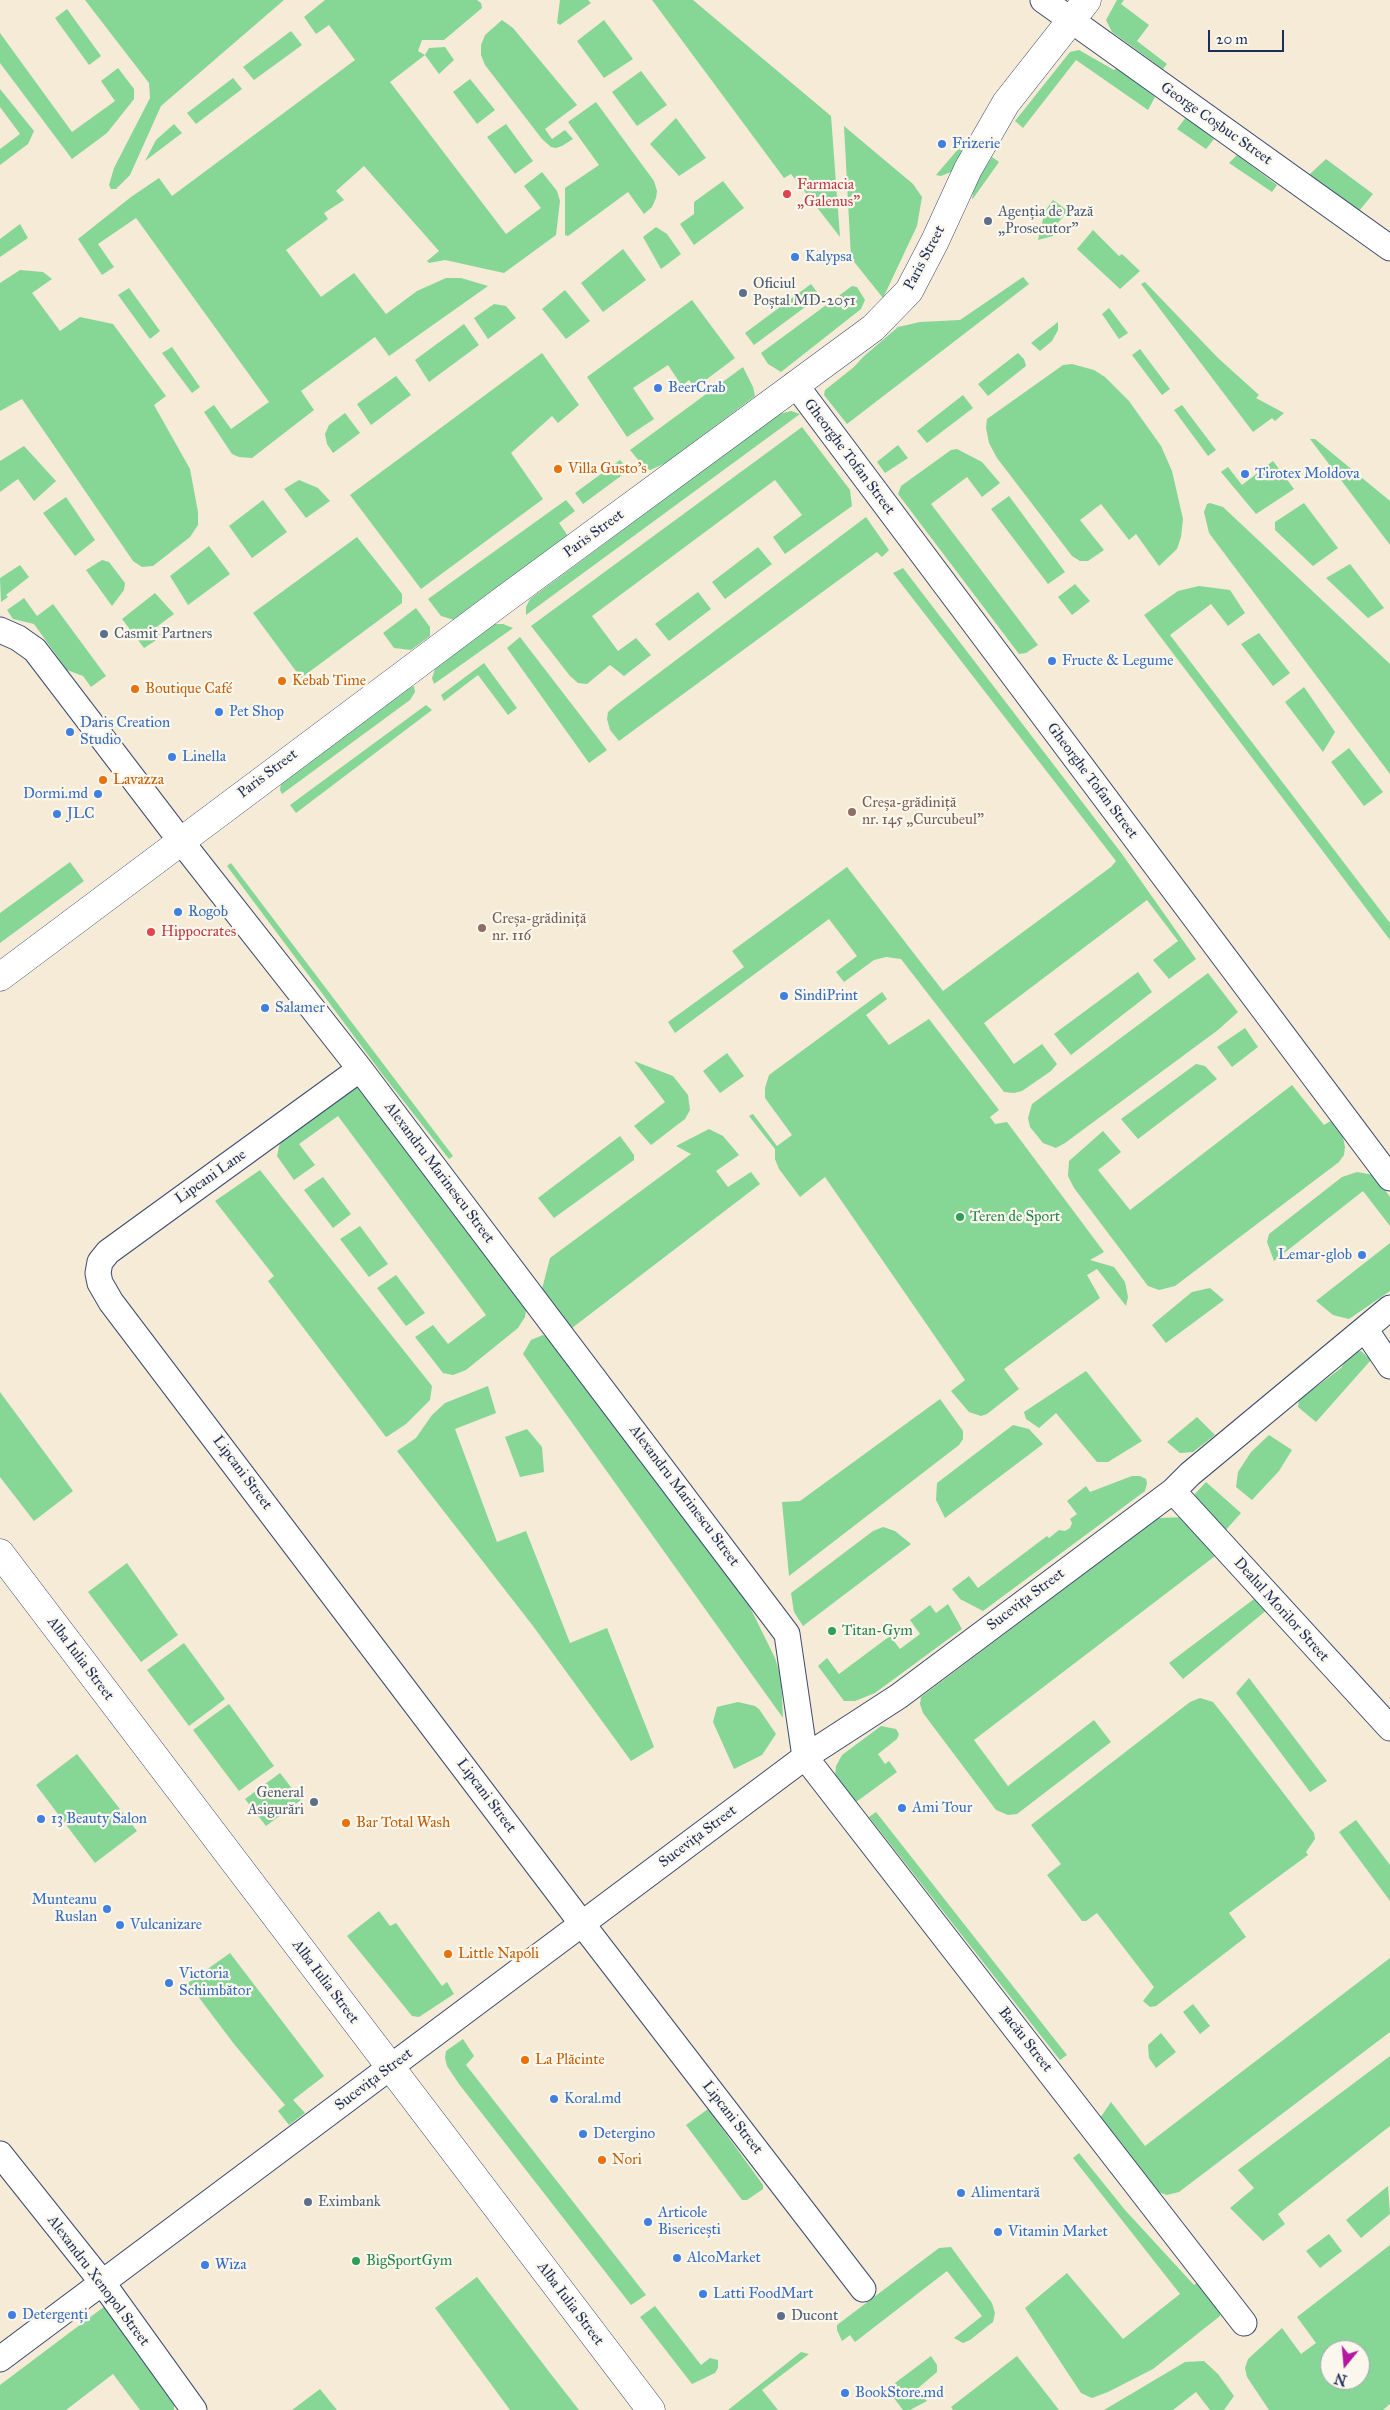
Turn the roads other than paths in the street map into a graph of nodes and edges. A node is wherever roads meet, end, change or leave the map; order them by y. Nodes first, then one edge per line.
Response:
1 (1043, 0) edge
2 (1079, 10) edge
3 (1390, 248) edge
4 (794, 384) junction
5 (0, 630) edge
6 (180, 840) junction
7 (0, 977) edge
8 (360, 1069) junction
9 (1390, 1178) edge
10 (111, 1302) joint
11 (1390, 1308) edge
12 (1365, 1328) junction
13 (1390, 1366) edge
14 (1172, 1491) junction
15 (0, 1553) edge
16 (1390, 1728) edge
17 (805, 1757) junction
18 (583, 1924) junction
19 (391, 2068) junction
20 (0, 2154) edge
21 (102, 2282) junction
22 (863, 2289) dead end
23 (1244, 2323) dead end
24 (0, 2359) edge
25 (194, 2410) edge
26 (651, 2410) edge

1 - 2 street, George Coșbuc Street
2 - 3 street, George Coșbuc Street
2 - 4 street, Paris Street
4 - 6 street, Paris Street
4 - 9 street, Gheorghe Tofan Street
5 - 6 street, Alexandru Marinescu Street
6 - 7 street, Paris Street
6 - 8 street, Alexandru Marinescu Street
8 - 10 street, Lipcani Lane
8 - 17 street, Alexandru Marinescu Street
10 - 18 street, Lipcani Street
11 - 12 street, Sucevița Street
12 - 13 street
12 - 14 street, Sucevița Street
14 - 16 street, Dealul Morilor Street
14 - 17 street, Sucevița Street
15 - 19 street, Alba Iulia Street
17 - 18 street, Sucevița Street
17 - 23 street, Bacău Street
18 - 19 street, Sucevița Street
18 - 22 street, Lipcani Street
19 - 21 street, Sucevița Street
19 - 26 street, Alba Iulia Street
20 - 21 street, Alexandru Xenopol Street
21 - 24 street, Sucevița Street
21 - 25 street, Alexandru Xenopol Street

